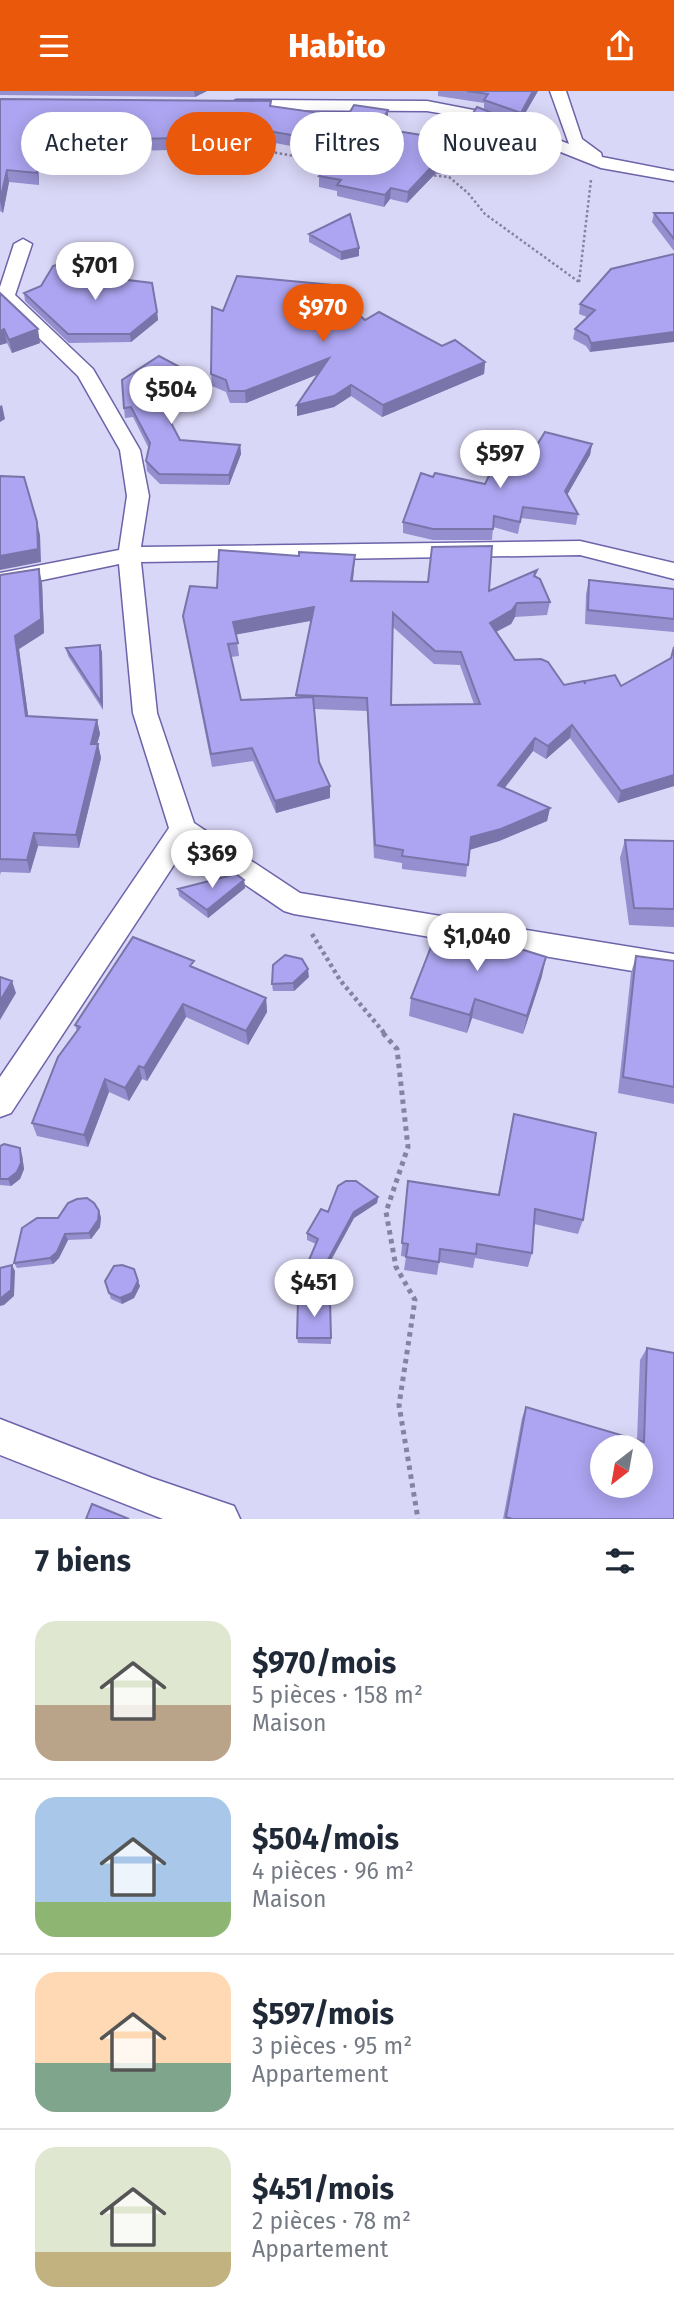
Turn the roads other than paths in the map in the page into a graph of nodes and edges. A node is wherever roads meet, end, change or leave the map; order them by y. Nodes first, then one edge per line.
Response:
1 (367, 91) edge
2 (558, 91) edge
3 (408, 105) junction
4 (214, 106) edge
5 (607, 165) junction
6 (674, 176) edge
7 (23, 244) dead end
8 (129, 555) junction
9 (674, 571) edge
10 (0, 581) edge
11 (183, 829) junction
12 (674, 966) edge
13 (0, 1103) edge
14 (0, 1437) edge
15 (221, 1519) edge

1 - 3 street
2 - 5 street
3 - 4 street
3 - 5 street
5 - 6 street
7 - 8 street
8 - 9 street
8 - 10 street
8 - 11 street
11 - 12 street
11 - 13 street
14 - 15 street

